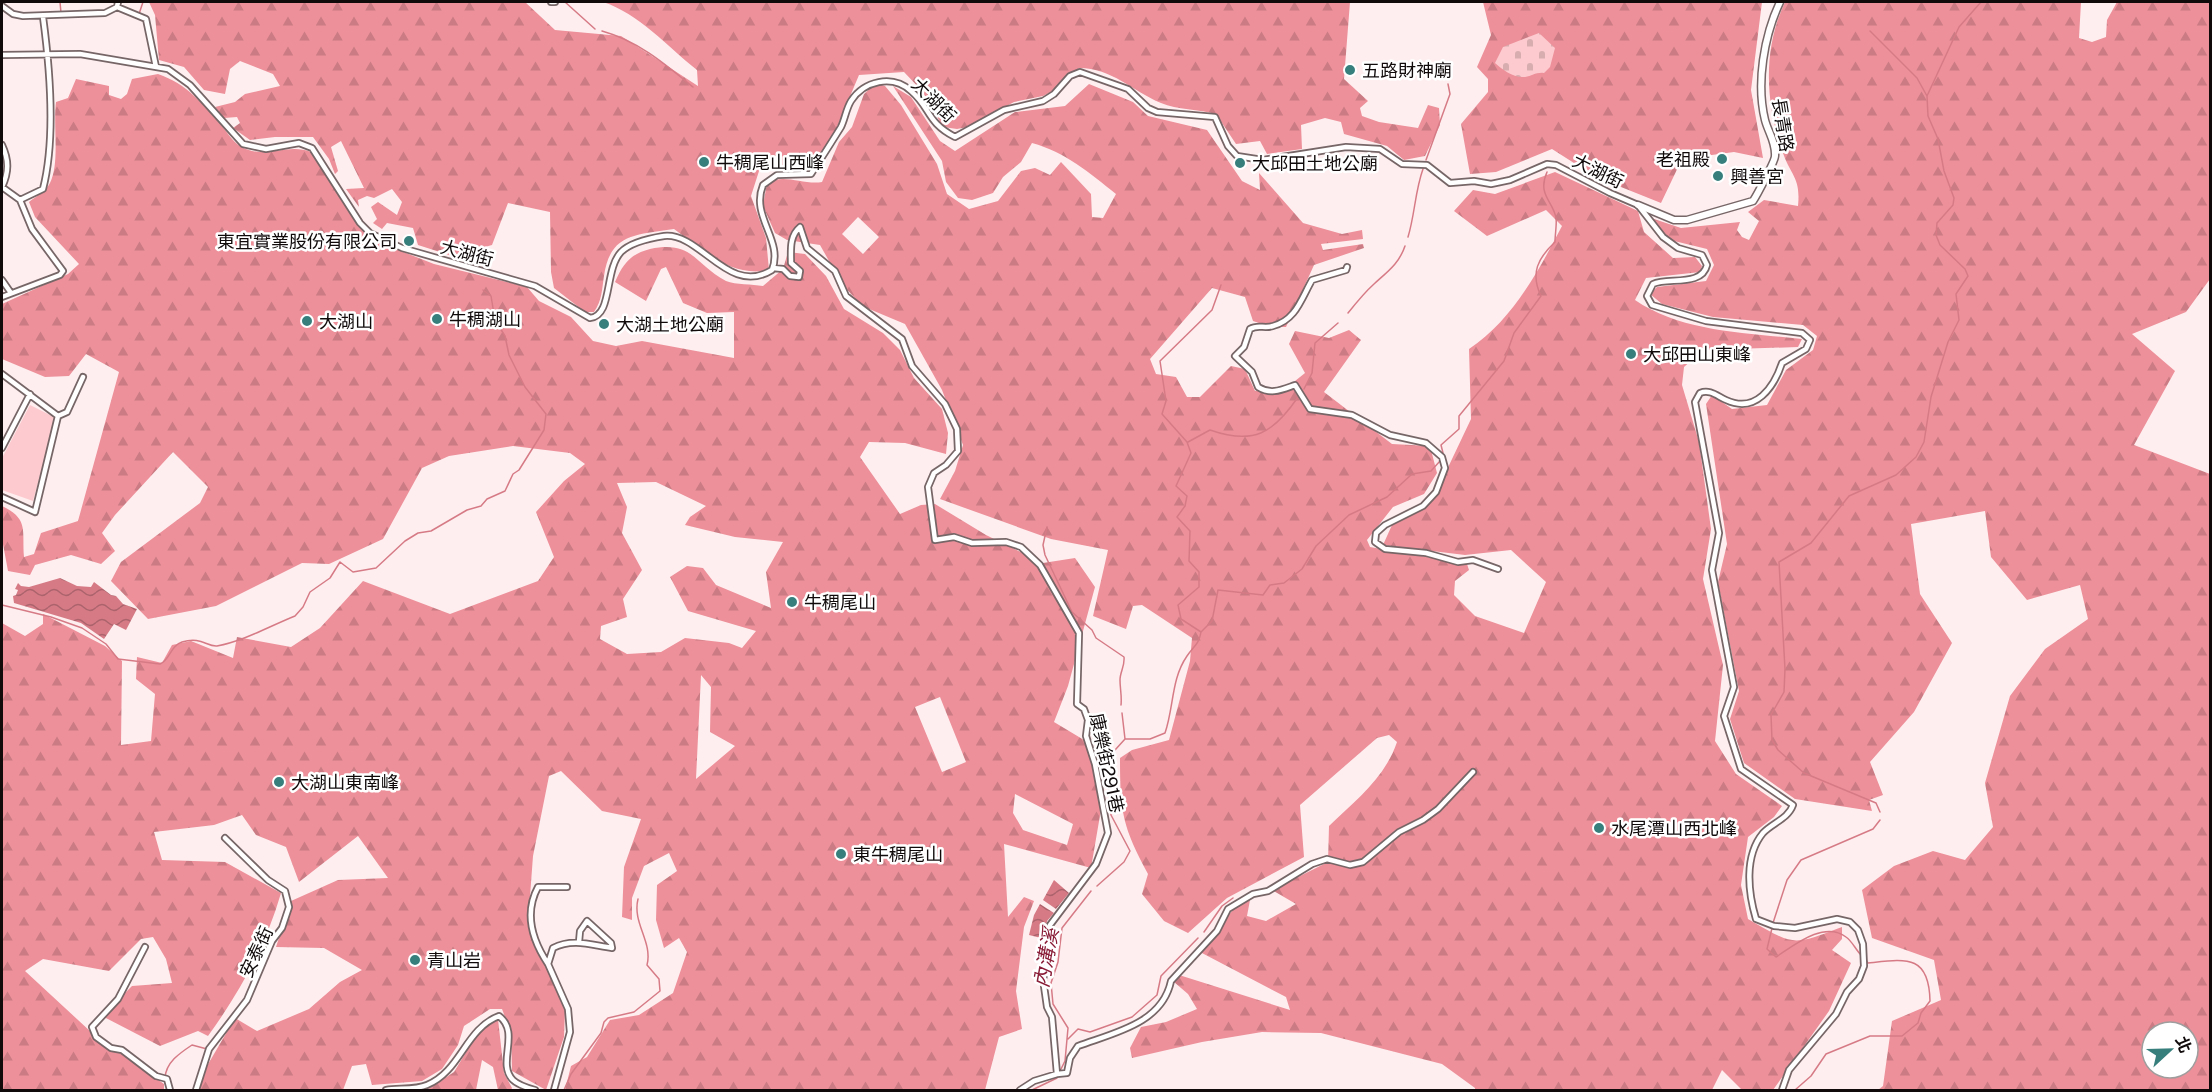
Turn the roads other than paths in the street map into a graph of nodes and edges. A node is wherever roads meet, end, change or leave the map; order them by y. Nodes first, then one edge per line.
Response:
1 (1780, 2) edge
2 (118, 4) edge
3 (2, 6) edge
4 (43, 17) junction
5 (48, 53) junction
6 (2, 55) edge
7 (156, 67) junction
8 (2, 145) edge
9 (2, 187) edge
10 (20, 200) junction
11 (1638, 205) junction
12 (1347, 267) dead end
13 (773, 268) junction
14 (2, 280) edge
15 (11, 293) junction
16 (2, 297) edge
17 (2, 374) edge
18 (83, 377) dead end
19 (30, 394) junction
20 (58, 416) junction
21 (2, 448) edge
22 (2, 497) edge
23 (1498, 569) dead end
24 (1473, 772) dead end
25 (225, 838) dead end
26 (567, 887) dead end
27 (579, 942) junction
28 (145, 947) dead end
29 (548, 964) junction
30 (1057, 1074) junction
31 (171, 1090) edge
32 (196, 1090) edge
33 (386, 1090) edge
34 (535, 1090) edge
35 (554, 1090) edge
36 (1020, 1090) edge
37 (1782, 1090) edge

1 - 11 street, 長青路
2 - 4 street
2 - 7 street
3 - 4 street
4 - 5 street
5 - 6 street
5 - 7 street
5 - 10 street
7 - 13 street, 大湖街
8 - 9 street
9 - 10 street
10 - 15 street
11 - 13 street, 大湖街
11 - 37 street
12 - 23 street
13 - 30 street, 康樂街291巷
14 - 15 street
15 - 16 street
17 - 19 street
18 - 20 street
19 - 20 street
19 - 21 street
20 - 22 street
24 - 30 street
25 - 32 street, 安泰街
26 - 29 street
27 - 27 street
27 - 29 street
28 - 31 street
29 - 35 street
30 - 36 street
33 - 34 street

